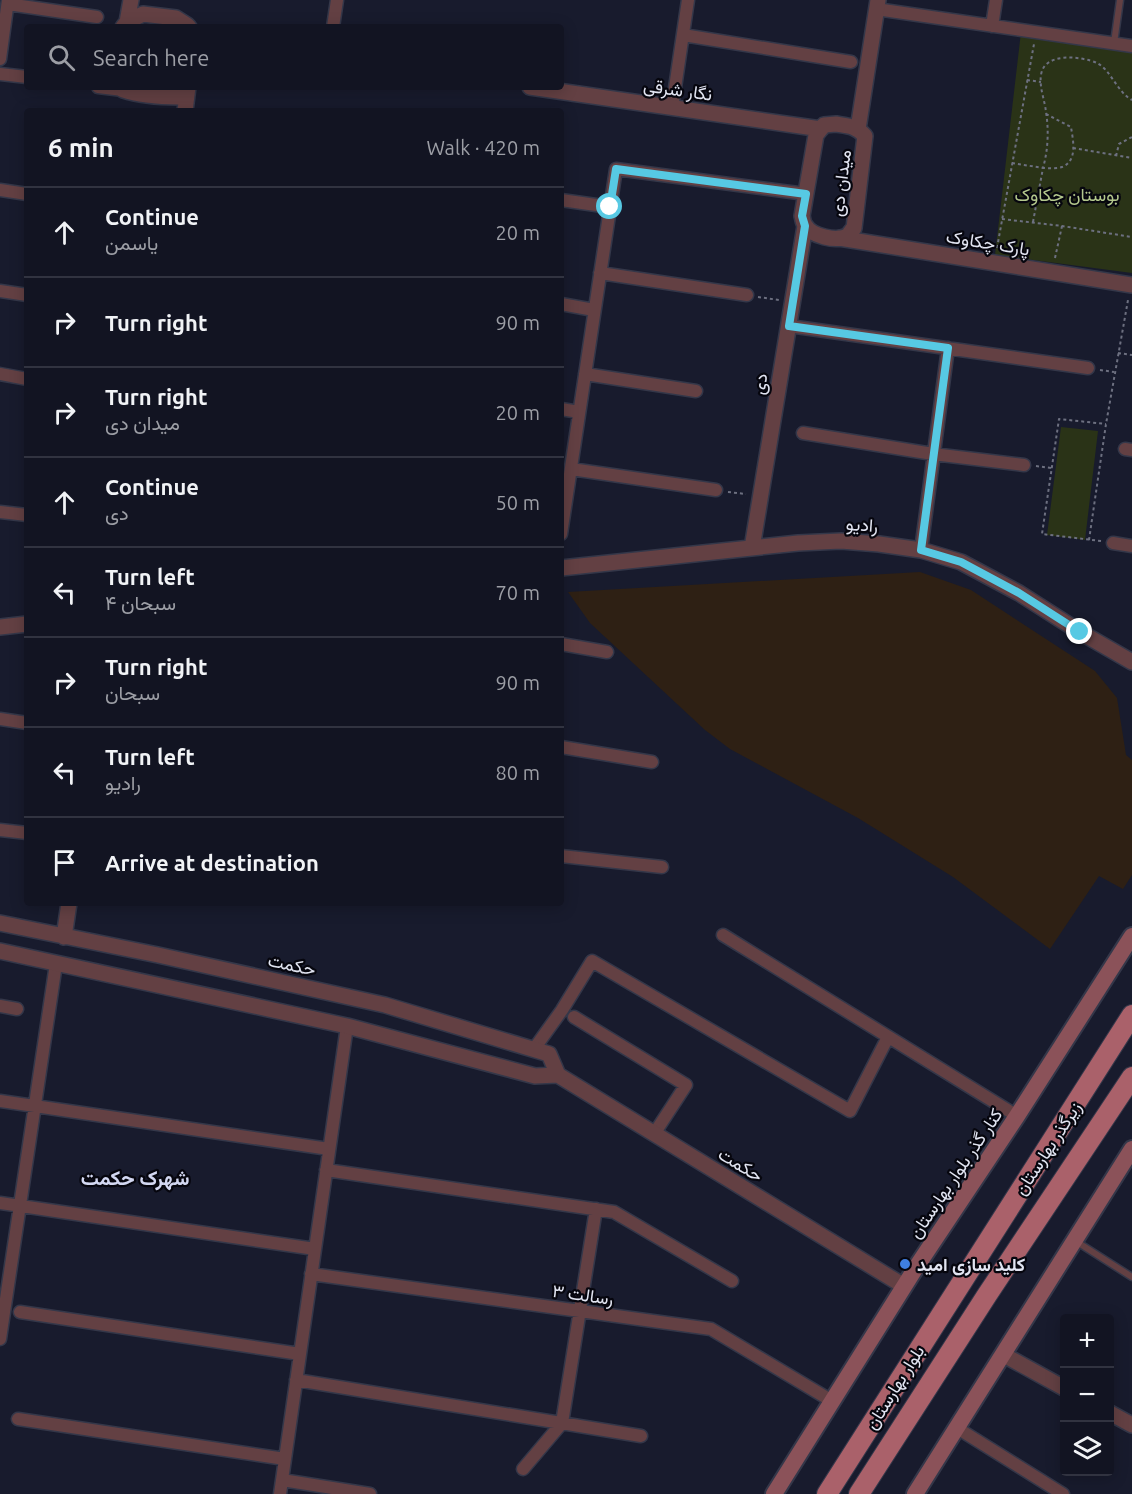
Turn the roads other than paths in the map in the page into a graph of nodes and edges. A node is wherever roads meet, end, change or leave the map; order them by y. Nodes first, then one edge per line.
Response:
1 (131, 0) edge
2 (337, 0) edge
3 (688, 0) edge
4 (996, 0) edge
5 (1120, 0) edge
6 (8, 2) edge
7 (877, 5) edge
8 (96, 17) dead end
9 (125, 24) edge
10 (127, 24) edge
11 (185, 24) edge
12 (333, 24) edge
13 (992, 26) junction
14 (683, 35) junction
15 (1114, 43) junction
16 (1132, 46) edge
17 (0, 59) edge
18 (851, 62) dead end
19 (0, 74) edge
20 (24, 77) edge
21 (124, 90) edge
22 (185, 90) edge
23 (188, 90) edge
24 (550, 90) edge
25 (185, 108) edge
26 (672, 108) junction
27 (821, 129) junction
28 (858, 129) junction
29 (0, 190) edge
30 (24, 194) edge
31 (806, 194) junction
32 (564, 200) edge
33 (610, 207) junction
34 (805, 226) junction
35 (839, 238) junction
36 (600, 273) junction
37 (1131, 285) edge
38 (0, 291) edge
39 (24, 295) edge
40 (747, 295) road end
41 (564, 305) edge
42 (594, 310) junction
43 (789, 326) junction
44 (948, 348) junction
45 (1088, 368) dead end
46 (0, 374) edge
47 (585, 374) junction
48 (24, 378) edge
49 (696, 391) dead end
50 (564, 410) edge
51 (579, 412) junction
52 (803, 433) dead end
53 (933, 454) junction
54 (1024, 465) dead end
55 (571, 469) junction
56 (716, 490) road end
57 (564, 497) edge
58 (0, 512) edge
59 (24, 515) edge
60 (1113, 543) dead end
61 (1132, 546) edge
62 (752, 548) junction
63 (921, 550) junction
64 (564, 568) edge
65 (24, 624) edge
66 (0, 627) edge
67 (564, 645) edge
68 (607, 652) dead end
69 (1132, 662) edge
70 (0, 719) edge
71 (24, 723) edge
72 (564, 747) edge
73 (652, 762) dead end
74 (0, 830) edge
75 (24, 833) edge
76 (564, 856) edge
77 (662, 867) dead end
78 (69, 906) edge
79 (0, 923) edge
80 (723, 935) dead end
81 (1132, 936) edge
82 (64, 937) junction
83 (0, 951) edge
84 (56, 963) junction
85 (0, 1006) edge
86 (17, 1009) dead end
87 (1132, 1015) edge
88 (574, 1017) dead end
89 (347, 1026) junction
90 (888, 1036) junction
91 (534, 1049) junction
92 (558, 1075) junction
93 (1132, 1077) edge
94 (0, 1101) edge
95 (35, 1106) junction
96 (1017, 1116) junction
97 (654, 1134) junction
98 (329, 1149) junction
99 (1132, 1149) edge
100 (326, 1170) junction
101 (0, 1203) edge
102 (20, 1206) junction
103 (596, 1209) junction
104 (1075, 1241) junction
105 (315, 1249) junction
106 (311, 1275) junction
107 (1132, 1277) edge
108 (962, 1280) joint
109 (732, 1281) dead end
110 (904, 1286) junction
111 (987, 1295) joint
112 (2, 1309) edge
113 (580, 1311) junction
114 (20, 1312) dead end
115 (0, 1339) edge
116 (300, 1354) junction
117 (1004, 1355) junction
118 (296, 1380) junction
119 (1060, 1385) edge
120 (832, 1401) junction
121 (1114, 1415) edge
122 (18, 1419) dead end
123 (562, 1423) junction
124 (1132, 1425) edge
125 (957, 1428) junction
126 (641, 1436) dead end
127 (285, 1459) junction
128 (523, 1469) dead end
129 (282, 1480) junction
130 (280, 1494) edge
131 (370, 1494) edge
132 (774, 1494) edge
133 (826, 1494) edge
134 (859, 1494) edge
135 (915, 1494) edge
136 (1063, 1494) edge

1 - 9 street
2 - 12 street
3 - 14 street
4 - 13 street
5 - 15 lane
6 - 8 street
6 - 17 street
7 - 13 street
7 - 28 street
10 - 11 street
13 - 15 street
14 - 18 street
14 - 26 street
15 - 16 street
19 - 20 street
21 - 22 street
23 - 25 street
24 - 26 street, نگار شرقی
26 - 27 street, نگار شرقی
27 - 28 street, میدان دی
27 - 31 street, میدان دی
28 - 35 street, میدان دی
29 - 30 street
31 - 33 street
31 - 34 street, میدان دی
32 - 33 street
33 - 36 street
34 - 35 street, میدان دی
34 - 43 street, دی
35 - 37 street, پارک چکاوک
36 - 40 street
36 - 42 street
38 - 39 street
41 - 42 street
42 - 47 street
43 - 44 street
43 - 62 street, دی
44 - 45 street
44 - 53 street
46 - 48 street
47 - 49 street
47 - 51 street
50 - 51 street
51 - 55 street
52 - 53 street
53 - 54 street
53 - 63 street
55 - 56 street
55 - 57 street
58 - 59 street
60 - 61 street
62 - 63 street, رادیو
62 - 64 street, رادیو
63 - 69 street, رادیو
65 - 66 street
67 - 68 street
70 - 71 street
72 - 73 street
74 - 75 street
76 - 77 street
78 - 82 street
79 - 82 street, حکمت
80 - 90 street
81 - 96 main road, کنار گذر بلوار بهارستان
82 - 91 street, حکمت
83 - 84 street
84 - 89 street
84 - 95 street
85 - 86 street
87 - 108 main road, زیرگذر بهارستان
88 - 97 street
89 - 92 street
89 - 98 street
90 - 91 street
90 - 96 street
91 - 92 street, حکمت
92 - 97 street, حکمت
93 - 111 main road, زیرگذر بهارستان
94 - 95 street
95 - 98 street
95 - 102 street
96 - 110 main road, کنار گذر بلوار بهارستان
97 - 110 street, حکمت
98 - 100 street
99 - 104 main road
100 - 103 street
100 - 105 street
101 - 102 street
102 - 105 street
102 - 112 street
103 - 109 street
103 - 113 street
104 - 107 lane
104 - 117 main road
105 - 106 street
106 - 113 street, رسالت ۳
106 - 116 street
108 - 133 main road, بلوار بهارستان
110 - 120 main road, کنار گذر بلوار بهارستان
111 - 134 main road, بلوار بهارستان
112 - 115 street
113 - 120 street, رسالت ۳
113 - 123 street
114 - 116 street
116 - 118 street
117 - 119 street
117 - 125 main road
118 - 123 street
118 - 127 street
120 - 132 main road, کنار گذر بلوار بهارستان
121 - 124 street
122 - 127 street
123 - 126 street
123 - 128 street
125 - 135 main road
125 - 136 street
127 - 129 street
129 - 130 street
129 - 131 street

